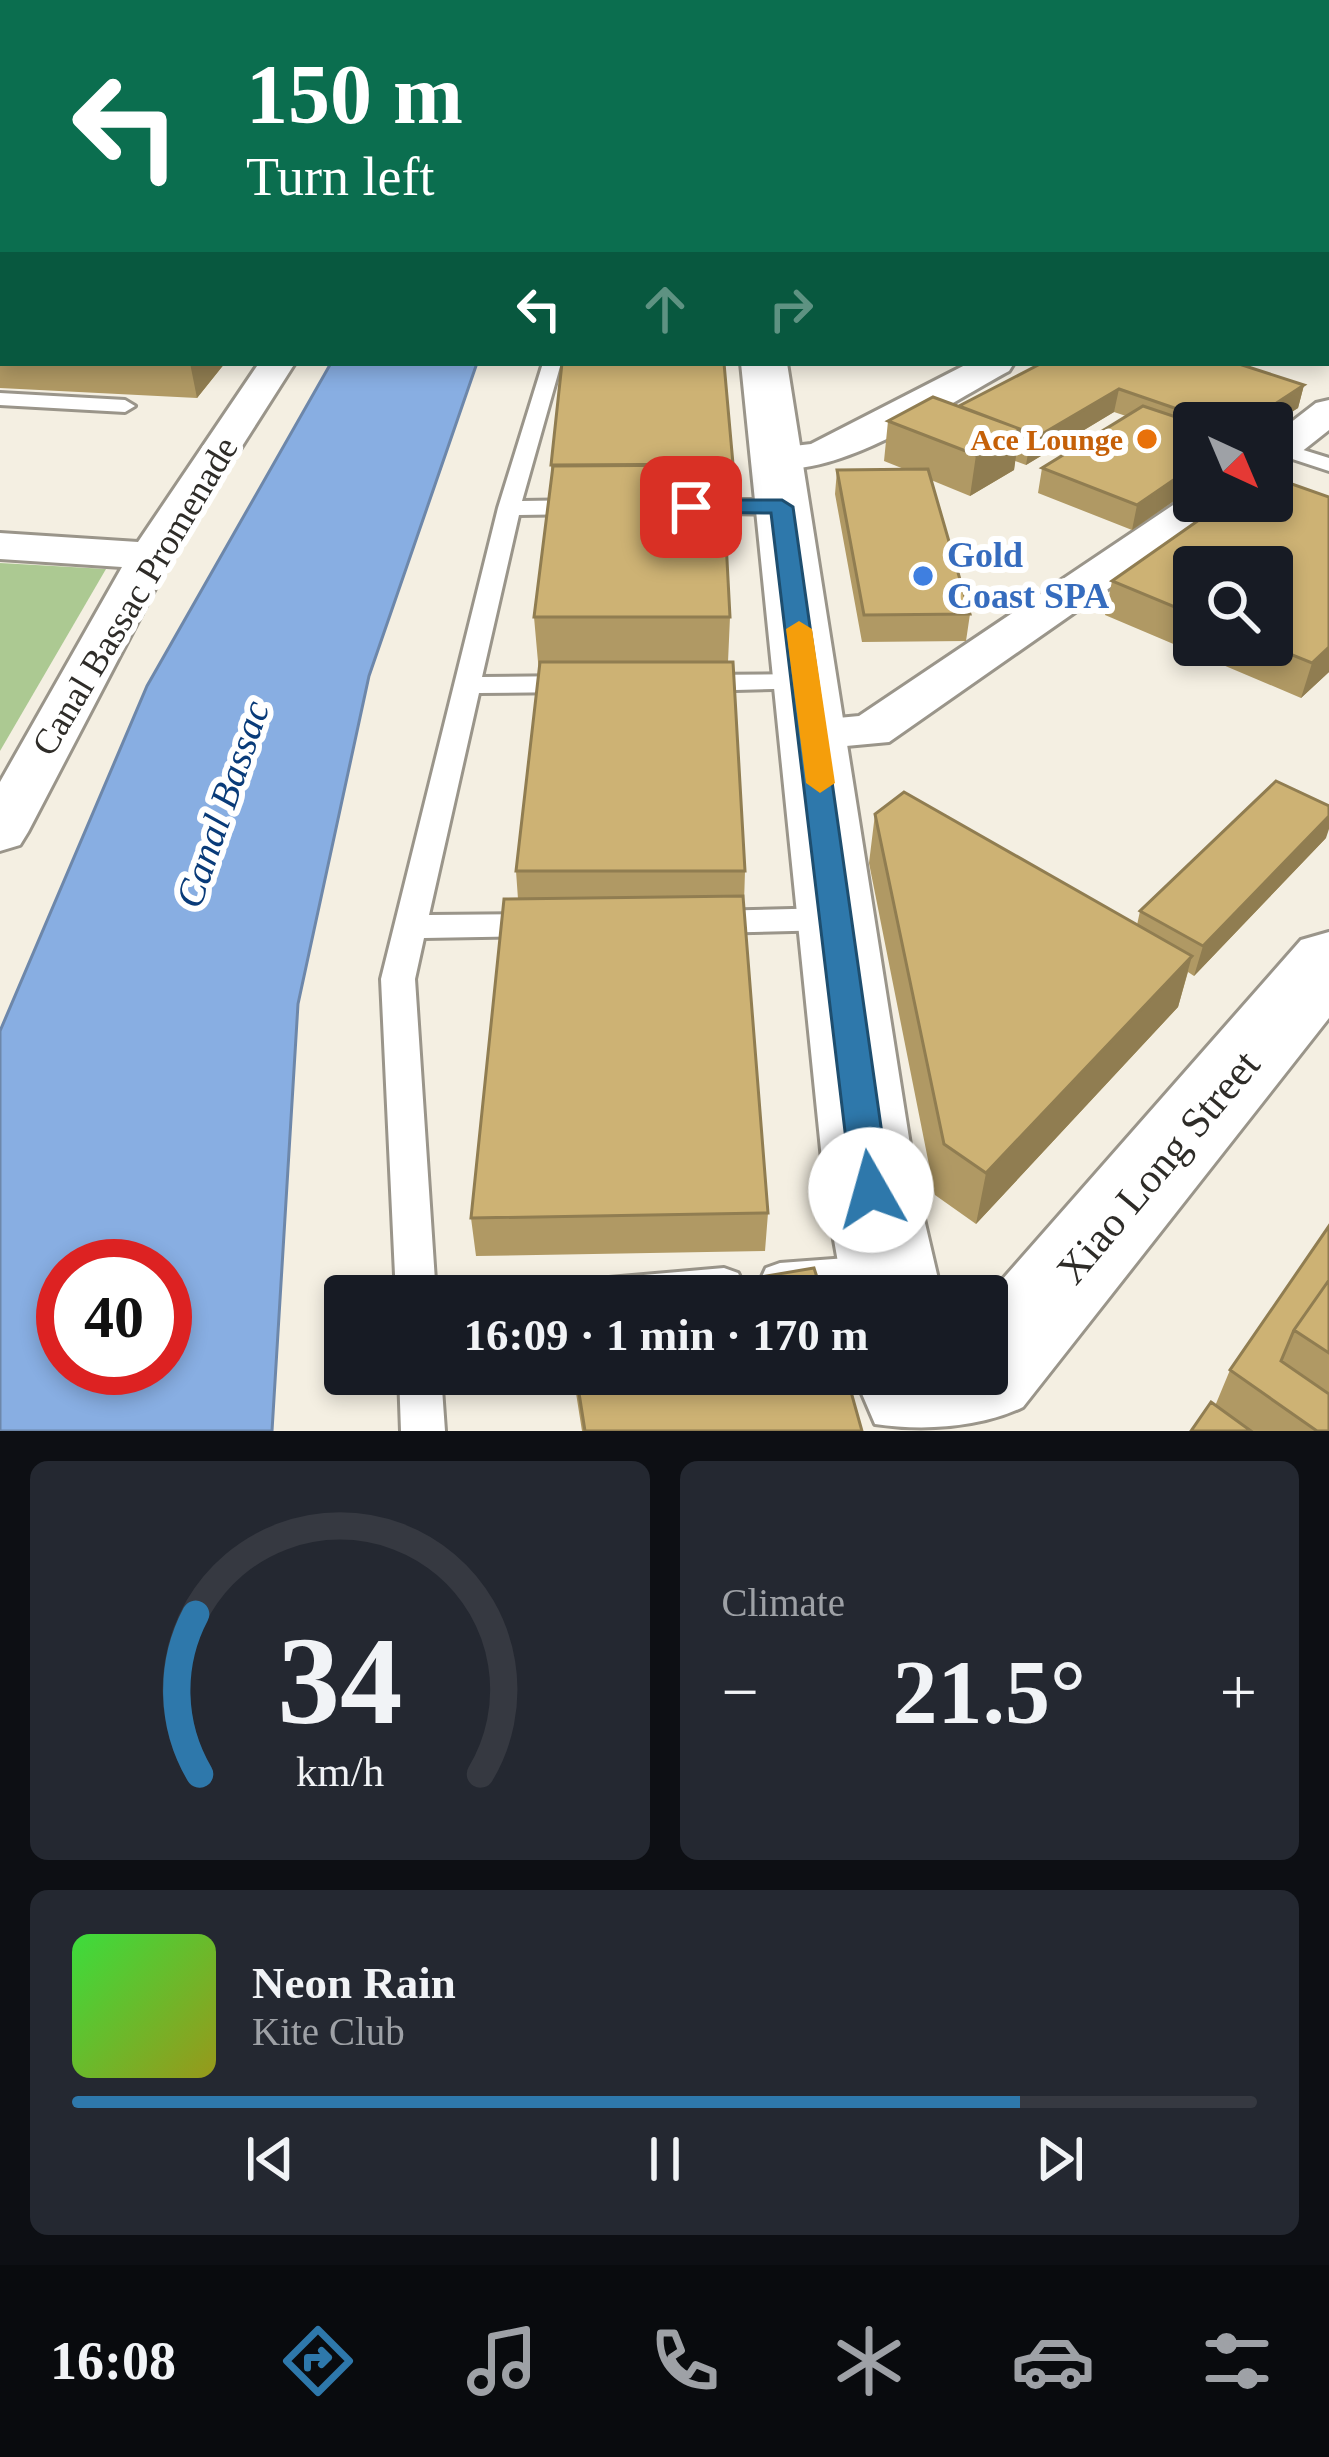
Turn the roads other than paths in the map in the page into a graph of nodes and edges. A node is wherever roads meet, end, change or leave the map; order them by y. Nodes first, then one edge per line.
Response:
1 (275, 366) edge
2 (551, 366) edge
3 (764, 366) edge
4 (990, 366) edge
5 (0, 399) edge
6 (125, 406) dead end
7 (1329, 412) edge
8 (1293, 440) edge
9 (1293, 456) edge
10 (1329, 465) edge
11 (778, 482) junction
12 (600, 507) edge
13 (668, 507) edge
14 (509, 508) junction
15 (1175, 522) edge
16 (0, 546) edge
17 (150, 556) junction
18 (670, 683) edge
19 (602, 684) edge
20 (465, 685) junction
21 (810, 707) junction
22 (3, 818) edge
23 (838, 920) junction
24 (671, 922) edge
25 (576, 924) edge
26 (410, 927) junction
27 (1329, 961) edge
28 (415, 1275) edge
29 (900, 1275) edge
30 (1008, 1279) edge
31 (421, 1395) edge
32 (423, 1431) edge

1 - 17 street, Canal Bassac Promenade
2 - 14 lane
3 - 11 street
4 - 11 street
5 - 6 lane
7 - 8 street
9 - 10 lane
11 - 13 lane
11 - 21 street
12 - 14 lane
14 - 20 lane
15 - 21 street
16 - 17 street
17 - 22 street, Canal Bassac Promenade
18 - 21 lane
19 - 20 lane
20 - 26 lane
21 - 23 street
23 - 24 lane
23 - 29 street
25 - 26 lane
26 - 28 lane
27 - 30 street, Xiao Long Street
31 - 32 lane

